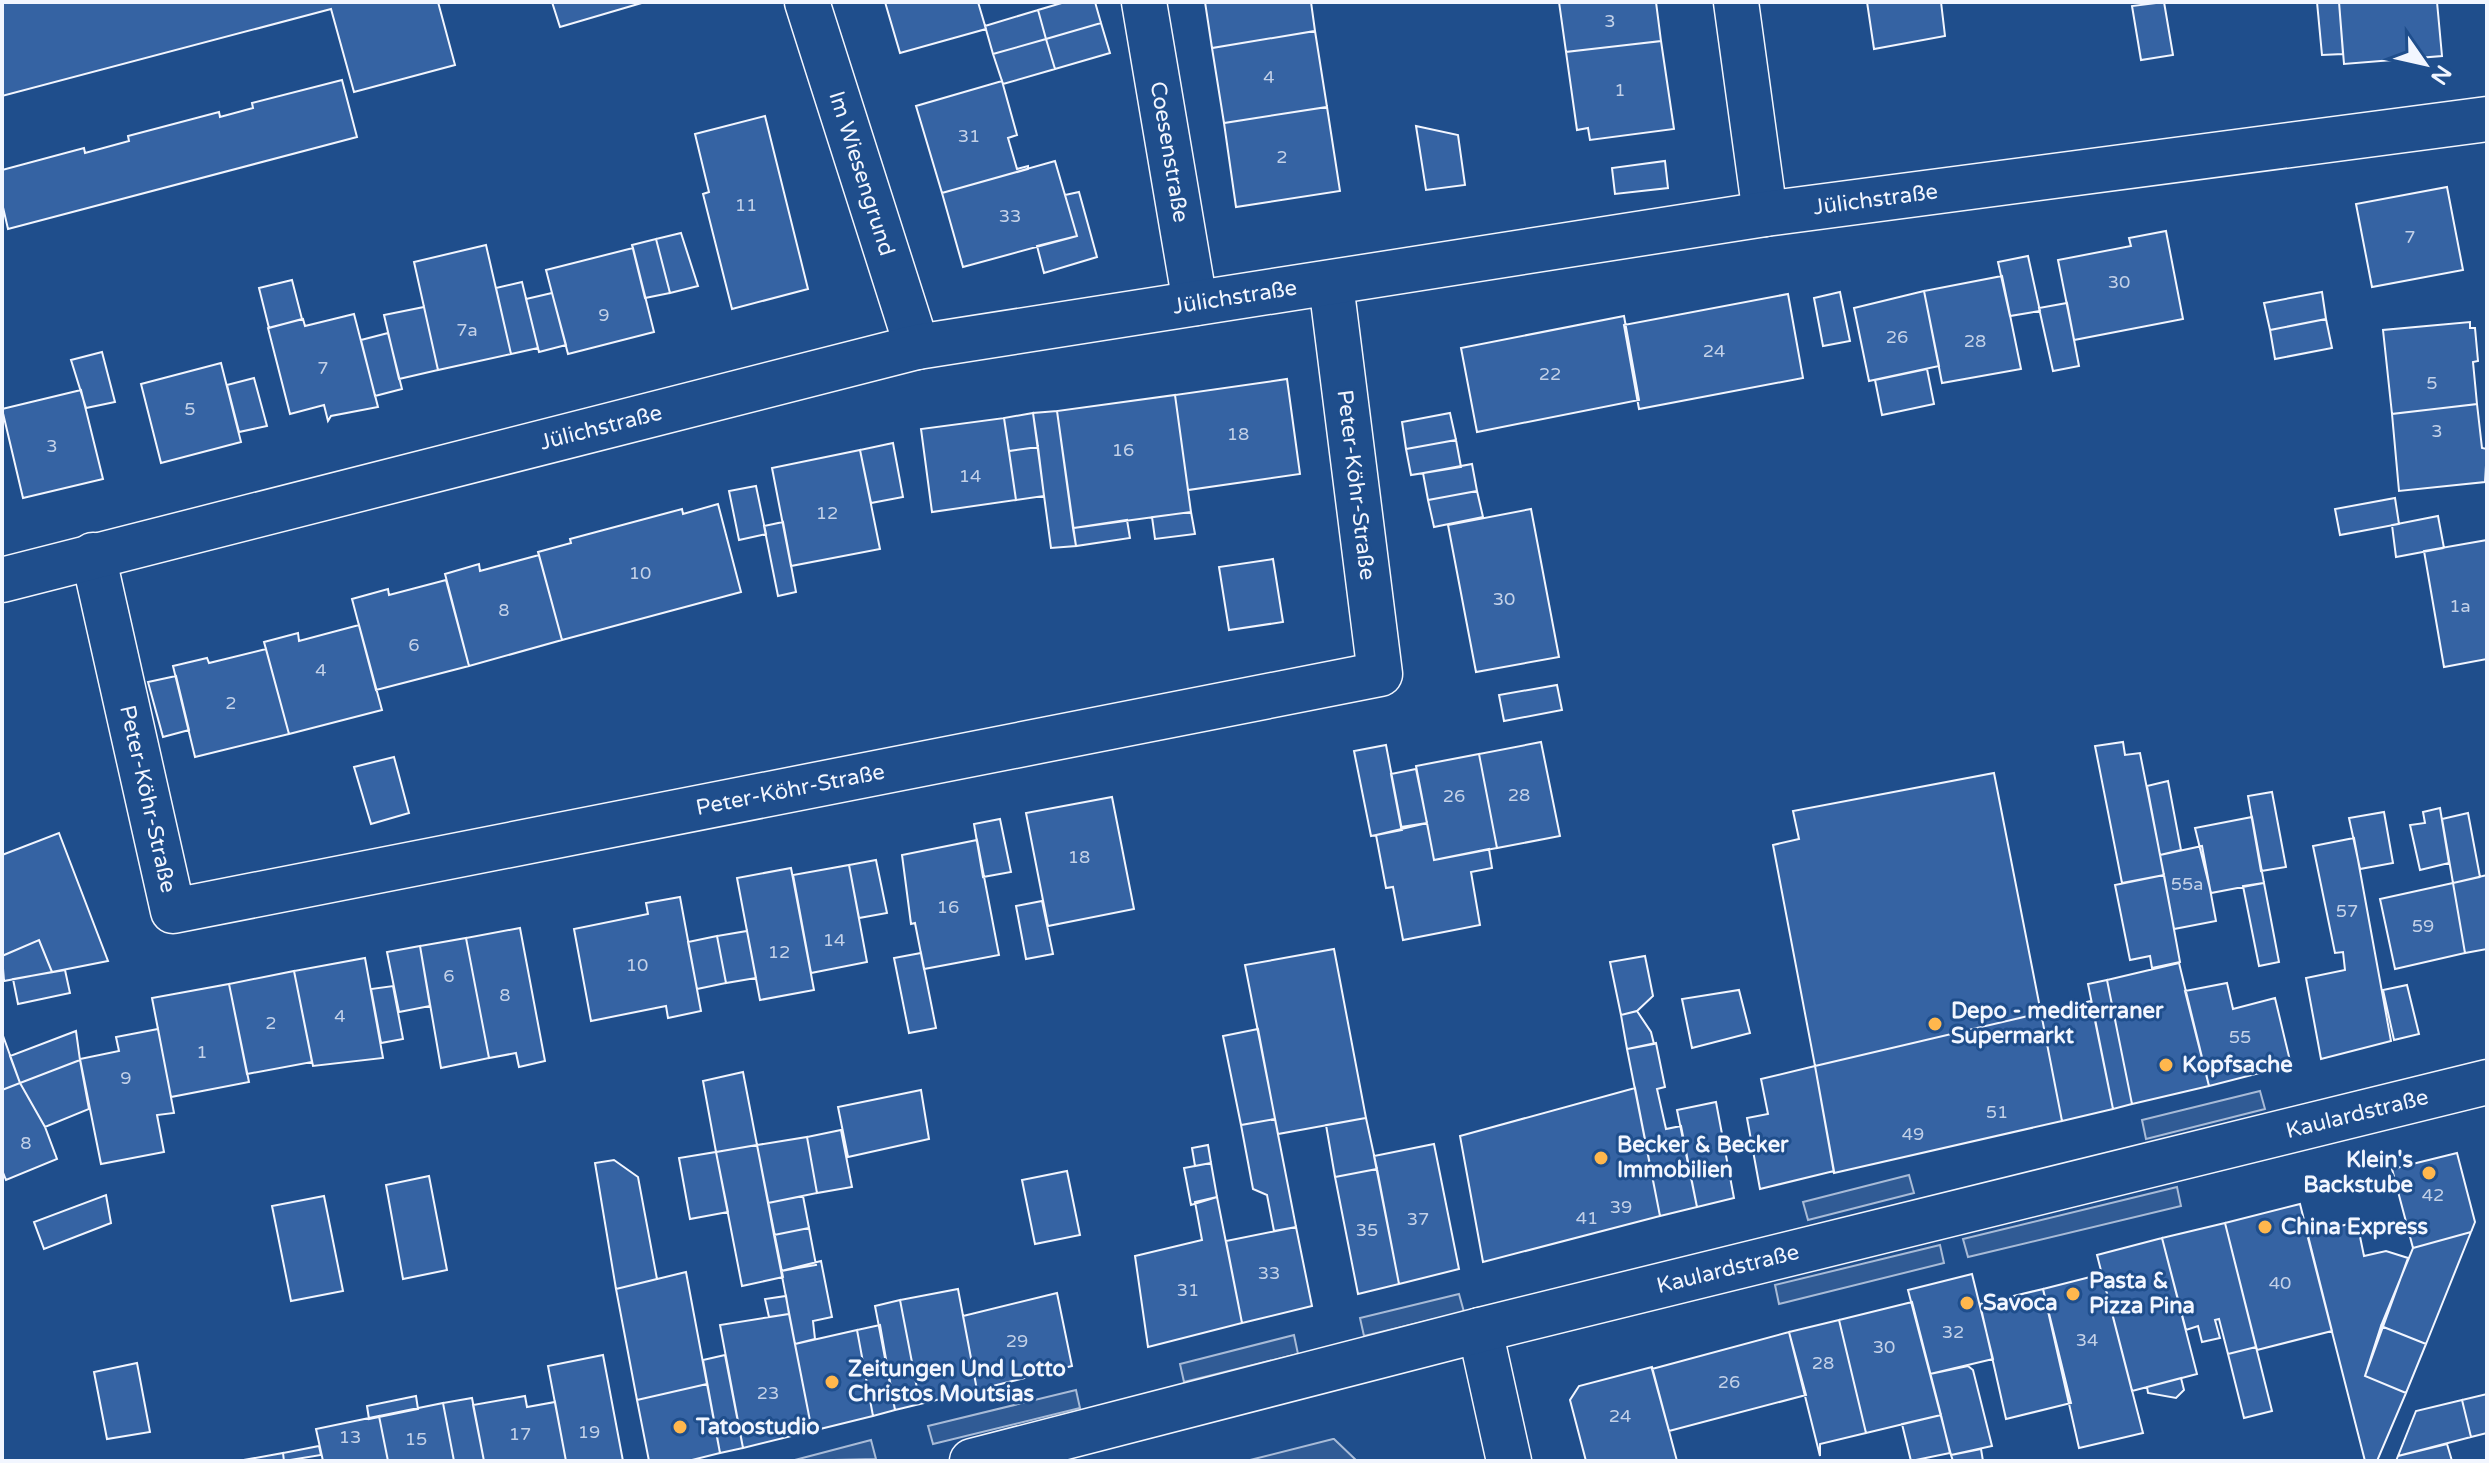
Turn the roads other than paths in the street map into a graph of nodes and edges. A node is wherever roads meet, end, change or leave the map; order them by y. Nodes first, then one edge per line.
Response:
1 (807, 2) edge
2 (1144, 2) edge
3 (1736, 2) edge
4 (2487, 119) edge
5 (1765, 214) junction
6 (1331, 284) junction
7 (1195, 303) junction
8 (917, 347) junction
9 (93, 555) junction
10 (2, 580) edge
11 (2487, 1082) edge
12 (1480, 1330) junction
13 (972, 1461) edge
14 (1509, 1461) edge

1 - 8 street, Im Wiesengrund
2 - 7 street, Coesenstraße
3 - 5 street
4 - 5 street, Jülichstraße
5 - 6 street, Jülichstraße
6 - 7 street, Jülichstraße
6 - 9 street, Peter-Köhr-Straße
7 - 8 street, Jülichstraße
8 - 9 street, Jülichstraße
9 - 10 street, Jülichstraße
11 - 12 street, Kaulardstraße
12 - 13 street, Kaulardstraße
12 - 14 street

